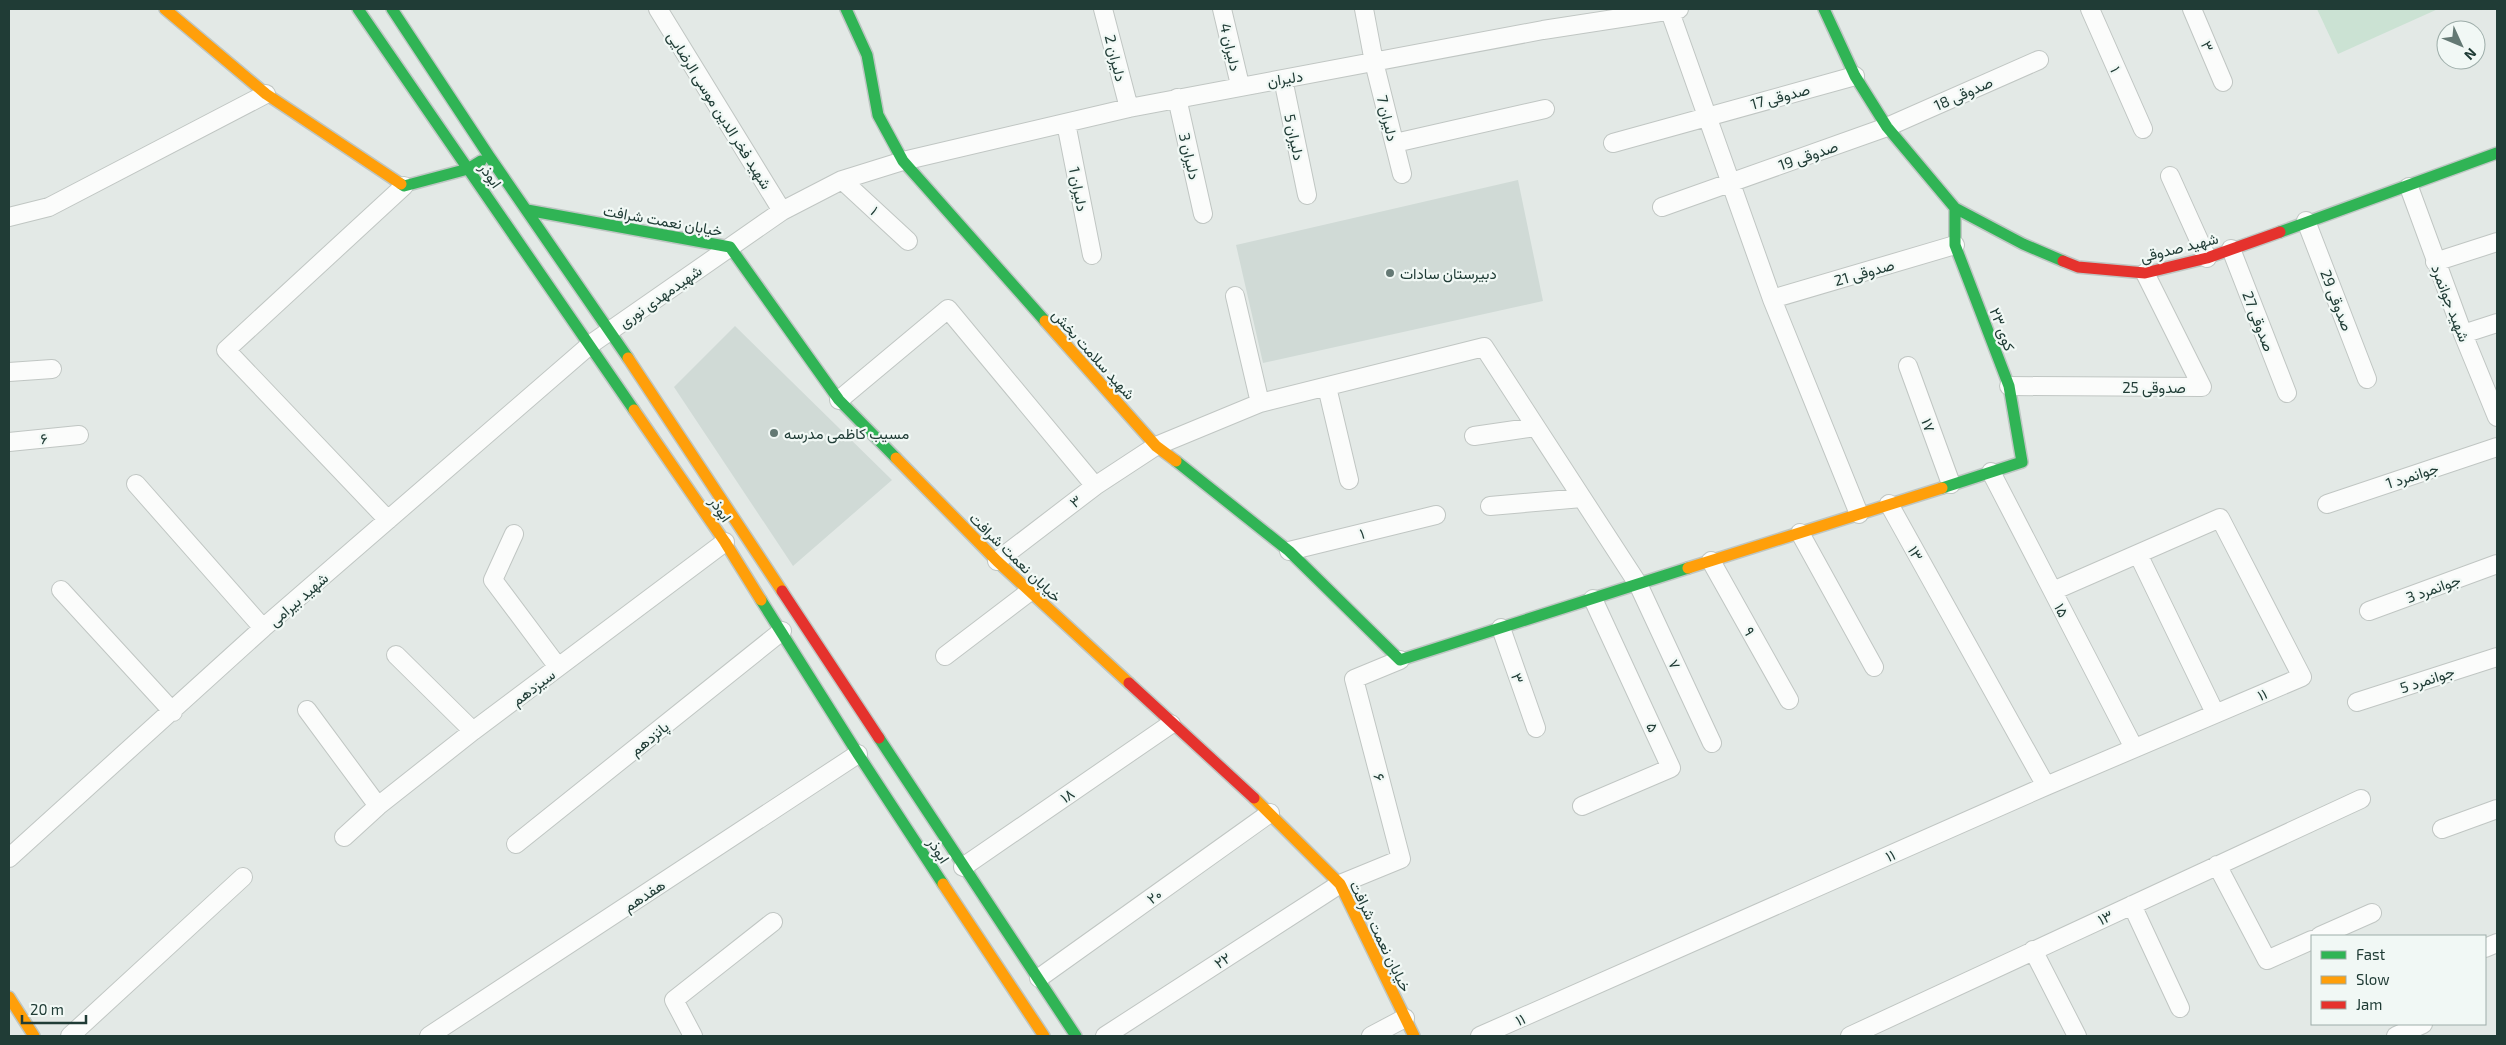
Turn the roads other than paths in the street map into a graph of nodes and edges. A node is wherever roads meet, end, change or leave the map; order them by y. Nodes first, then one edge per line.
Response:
1 (166, 9) edge
2 (358, 9) edge
3 (392, 9) edge
4 (658, 9) edge
5 (846, 9) edge
6 (1103, 9) edge
7 (1222, 9) edge
8 (1364, 9) edge
9 (1824, 9) edge
10 (2090, 9) edge
11 (2192, 9) edge
12 (1673, 10) edge
13 (2040, 60) dead end
14 (1374, 62) junction
15 (1855, 76) junction
16 (1283, 79) junction
17 (2223, 82) dead end
18 (1240, 85) junction
19 (266, 94) junction
20 (1177, 98) junction
21 (1128, 108) junction
22 (1545, 108) dead end
23 (1706, 116) junction
24 (1066, 123) junction
25 (1887, 128) junction
26 (2143, 129) dead end
27 (1395, 143) junction
28 (1613, 143) dead end
29 (2497, 153) edge
30 (489, 156) junction
31 (903, 161) junction
32 (468, 170) junction
33 (1402, 174) dead end
34 (2170, 176) dead end
35 (842, 180) junction
36 (1730, 183) junction
37 (404, 186) junction
38 (2409, 187) junction
39 (1307, 195) dead end
40 (1662, 207) dead end
41 (1955, 208) junction
42 (527, 210) junction
43 (782, 211) junction
44 (1203, 214) dead end
45 (9, 217) edge
46 (2306, 221) junction
47 (908, 241) dead end
48 (2497, 242) edge
49 (1955, 245) junction
50 (730, 247) junction
51 (2231, 249) junction
52 (1092, 255) dead end
53 (2207, 258) junction
54 (2436, 262) junction
55 (2145, 273) junction
56 (1235, 296) dead end
57 (1772, 299) junction
58 (2497, 323) edge
59 (610, 331) junction
60 (2463, 334) junction
61 (591, 344) junction
62 (1908, 366) dead end
63 (52, 369) dead end
64 (9, 372) edge
65 (2367, 379) dead end
66 (1327, 386) junction
67 (2008, 386) junction
68 (2287, 394) dead end
69 (839, 400) junction
70 (1260, 403) junction
71 (2497, 417) edge
72 (1536, 427) junction
73 (79, 435) dead end
74 (1474, 436) dead end
75 (9, 442) edge
76 (1156, 446) junction
77 (2497, 447) edge
78 (1990, 472) junction
79 (1350, 480) dead end
80 (136, 484) dead end
81 (1951, 484) junction
82 (1095, 486) junction
83 (1582, 498) junction
84 (1889, 504) junction
85 (2327, 504) dead end
86 (1490, 506) dead end
87 (1859, 514) junction
88 (1436, 515) dead end
89 (388, 520) junction
90 (1800, 533) junction
91 (514, 534) dead end
92 (726, 542) junction
93 (1289, 551) junction
94 (2138, 554) junction
95 (997, 561) junction
96 (1711, 561) junction
97 (2497, 564) edge
98 (1638, 584) junction
99 (61, 590) dead end
100 (2052, 591) junction
101 (1029, 592) junction
102 (1593, 598) junction
103 (2369, 611) dead end
104 (264, 628) junction
105 (1501, 628) junction
106 (782, 631) junction
107 (396, 655) dead end
108 (945, 656) dead end
109 (2497, 657) edge
110 (1400, 660) junction
111 (1874, 667) dead end
112 (558, 668) junction
113 (1789, 700) dead end
114 (2357, 702) dead end
115 (307, 710) dead end
116 (173, 712) junction
117 (2215, 713) junction
118 (1171, 724) junction
119 (1536, 728) dead end
120 (473, 731) junction
121 (1712, 744) dead end
122 (2134, 748) junction
123 (858, 754) junction
124 (2046, 786) junction
125 (2361, 799) dead end
126 (378, 806) junction
127 (1582, 806) dead end
128 (2497, 809) edge
129 (1270, 813) junction
130 (2442, 829) dead end
131 (344, 837) dead end
132 (516, 844) dead end
133 (9, 858) edge
134 (2217, 865) junction
135 (963, 867) junction
136 (243, 877) dead end
137 (1340, 884) junction
138 (2132, 904) junction
139 (2372, 913) dead end
140 (773, 922) dead end
141 (2322, 935) edge
142 (2311, 940) edge
143 (2033, 950) junction
144 (1039, 978) junction
145 (9, 997) edge
146 (2180, 1008) dead end
147 (1405, 1018) junction
148 (2421, 1025) edge
149 (34, 1036) edge
150 (70, 1036) edge
151 (429, 1036) edge
152 (693, 1036) edge
153 (1044, 1036) edge
154 (1076, 1036) edge
155 (1105, 1036) edge
156 (1371, 1036) edge
157 (1414, 1036) edge
158 (1480, 1036) edge
159 (1850, 1036) edge
160 (2077, 1036) edge
161 (2396, 1036) edge

1 - 19 street
2 - 32 street, ابوذر
3 - 30 street, ابوذر
4 - 43 street, شهید فخر الدین موسی الرضایی
5 - 31 street, شهید سلامت بخش
6 - 21 street, دلیران 2
7 - 18 street, دلیران 4
8 - 14 street, دلیران 7
9 - 15 street, شهید صدوقی
10 - 26 street, ۱
11 - 17 street, ۳
12 - 14 street, دلیران
12 - 23 street
13 - 25 street, صدوقی 18
14 - 16 street, دلیران
14 - 27 street, دلیران 7
15 - 23 street, صدوقی 17
15 - 25 street, شهید صدوقی
16 - 18 street, دلیران
16 - 39 street, دلیران 5
18 - 20 street, دلیران
19 - 37 street
19 - 45 street
20 - 21 street, دلیران
20 - 44 street, دلیران 3
21 - 24 street, دلیران
22 - 27 street
23 - 28 street, صدوقی 17
23 - 36 street
24 - 31 street, دلیران
24 - 52 street, دلیران 1
25 - 36 street, صدوقی 19
25 - 41 street, شهید صدوقی
27 - 33 street, دلیران 7
29 - 38 street, شهید صدوقی
30 - 32 street
30 - 42 street, ابوذر
31 - 35 street, دلیران
31 - 76 street, شهید سلامت بخش
32 - 37 street
32 - 61 street, ابوذر
34 - 53 street
35 - 43 street, شهیدمهدی نوری
35 - 47 street, ۱
36 - 40 street, صدوقی 19
36 - 57 street
37 - 89 street
38 - 46 street, شهید صدوقی
38 - 54 street, شهید جوانمرد
41 - 49 street, کوی ۲۳
41 - 55 street, شهید صدوقی
42 - 50 street, خیابان نعمت شرافت
42 - 59 street, ابوذر
43 - 50 street, شهیدمهدی نوری
46 - 51 street, شهید صدوقی
46 - 65 street, صدوقی 29
48 - 54 street
49 - 57 street, صدوقی 21
49 - 67 street, کوی ۲۳
50 - 59 street, شهیدمهدی نوری
50 - 69 street, خیابان نعمت شرافت
51 - 53 street, شهید صدوقی
51 - 68 street, صدوقی 27
53 - 55 street, شهید صدوقی
54 - 60 street, شهید جوانمرد
55 - 67 street, صدوقی 25
56 - 70 street
57 - 87 street
58 - 60 street
59 - 61 street, شهیدمهدی نوری
59 - 135 street, ابوذر
60 - 71 street, شهید جوانمرد
61 - 89 street, شهید بیرامی
61 - 92 street, ابوذر
62 - 81 street, ۱۷
63 - 64 street
66 - 70 street, ۳
66 - 72 street, ۳
66 - 79 street
67 - 78 street, کوی ۲۳
69 - 82 street
69 - 95 street, خیابان نعمت شرافت
70 - 76 street, ۳
72 - 74 street
72 - 83 street, ۷
73 - 75 street, ۶
76 - 82 street, ۳
76 - 93 street, شهید سلامت بخش
77 - 85 street, جوانمرد 1
78 - 81 street
78 - 100 street, ۱۵
80 - 104 street
81 - 84 street
82 - 95 street, ۳
83 - 86 street
83 - 98 street, ۷
84 - 87 street
84 - 124 street, ۱۳
87 - 90 street
88 - 93 street, ۱
89 - 104 street, شهید بیرامی
90 - 96 street
90 - 111 street
91 - 112 street
92 - 106 street, ابوذر
92 - 112 street, سیزدهم
93 - 110 street, شهید سلامت بخش
94 - 100 street
94 - 117 street
94 - 117 street, ۱۱
95 - 101 street, خیابان نعمت شرافت
96 - 98 street
96 - 113 street, ۹
97 - 103 street, جوانمرد 3
98 - 102 street
98 - 121 street, ۷
99 - 116 street
100 - 122 street, ۱۵
101 - 108 street
101 - 118 street, خیابان نعمت شرافت
102 - 105 street
102 - 127 street, ۵
104 - 116 street, شهید بیرامی
105 - 110 street
105 - 119 street, ۳
106 - 123 street, ابوذر
106 - 132 street, پانزدهم
107 - 120 street
109 - 114 street, جوانمرد 5
110 - 137 street, ۶
112 - 120 street, سیزدهم
115 - 126 street
116 - 133 street, شهید بیرامی
117 - 122 street, ۱۱
118 - 129 street, خیابان نعمت شرافت
118 - 135 street, ۱۸
120 - 126 street, سیزدهم
122 - 124 street, ۱۱
123 - 151 street, هفدهم
123 - 153 street, ابوذر
124 - 158 street, ۱۱
125 - 134 street, ۱۳
126 - 131 street, سیزدهم
128 - 130 street
129 - 137 street, خیابان نعمت شرافت
129 - 144 street, ۲۰
134 - 138 street, ۱۳
134 - 142 street
135 - 144 street, ابوذر
136 - 150 street
137 - 147 street, خیابان نعمت شرافت
137 - 155 street, ۲۲
138 - 143 street, ۱۳
138 - 146 street
139 - 141 street
140 - 152 street
143 - 159 street, ۱۳
143 - 160 street
144 - 154 street, ابوذر
145 - 149 street
147 - 156 street
147 - 157 street, خیابان نعمت شرافت
148 - 161 street

